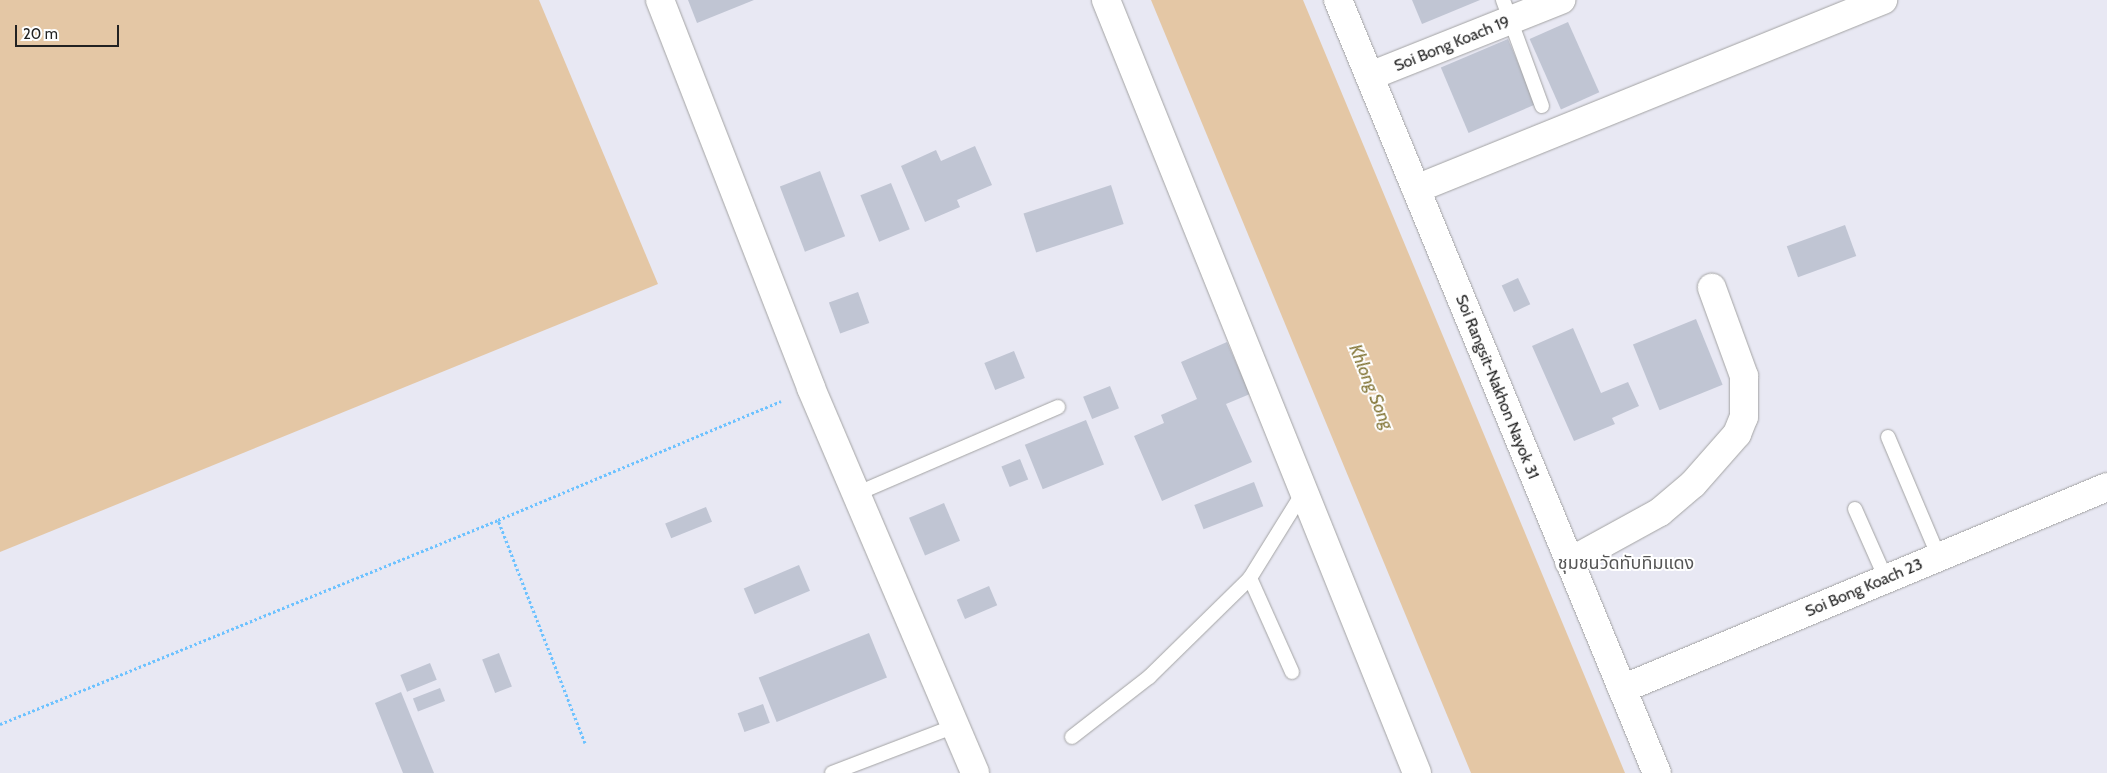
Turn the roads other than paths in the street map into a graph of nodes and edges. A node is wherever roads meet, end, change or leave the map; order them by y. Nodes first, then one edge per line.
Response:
1 (660, 0) edge
2 (1106, 0) edge
3 (1338, 0) edge
4 (1561, 0) edge
5 (1883, 0) edge
6 (1507, 10) edge
7 (1370, 76) junction
8 (1542, 106) dead end
9 (1416, 189) junction
10 (1712, 288) dead end
11 (1058, 407) dead end
12 (1888, 437) dead end
13 (2107, 487) edge
14 (1304, 492) junction
15 (856, 494) junction
16 (1855, 509) dead end
17 (1938, 557) junction
18 (1570, 562) junction
19 (1250, 578) junction
20 (1886, 580) junction
21 (1292, 672) dead end
22 (1622, 689) junction
23 (955, 726) junction
24 (1072, 737) dead end
25 (832, 773) edge
26 (975, 773) edge
27 (1417, 773) edge
28 (1657, 773) edge

1 - 15 street
2 - 14 street
3 - 7 street, Soi Rangsit-Nakhon Nayok 31
4 - 6 street, Soi Bong Koach 19
5 - 9 street
6 - 7 street, Soi Bong Koach 19
6 - 8 lane
7 - 9 street, Soi Rangsit-Nakhon Nayok 31
9 - 18 street, Soi Rangsit-Nakhon Nayok 31
10 - 18 street
11 - 15 lane
12 - 17 lane
13 - 17 street, Soi Bong Koach 23
14 - 19 lane
14 - 27 street
15 - 23 street
16 - 20 lane
17 - 20 street, Soi Bong Koach 23
18 - 22 street, Soi Rangsit-Nakhon Nayok 31
19 - 21 lane
19 - 24 lane
20 - 22 street, Soi Bong Koach 23
22 - 28 street, Soi Rangsit-Nakhon Nayok 31
23 - 25 lane
23 - 26 street

